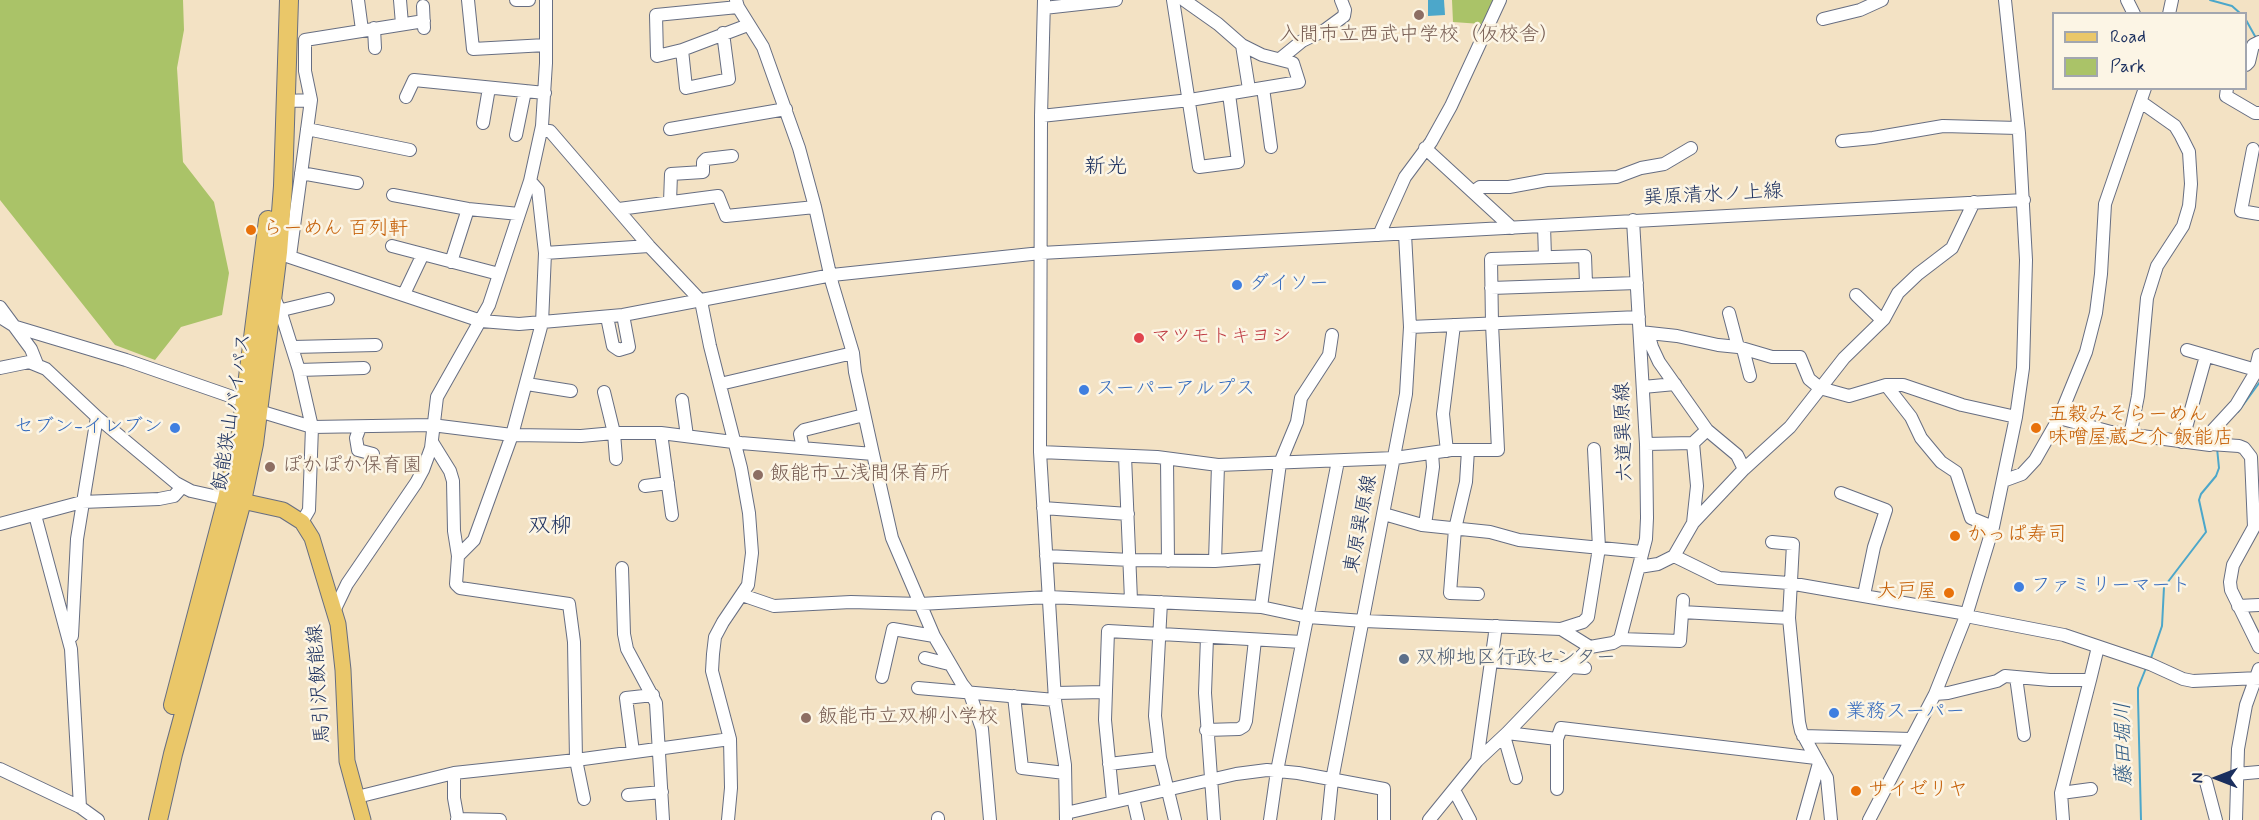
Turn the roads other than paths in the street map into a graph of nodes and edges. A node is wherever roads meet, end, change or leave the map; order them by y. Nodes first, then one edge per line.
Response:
1 (278, 0) edge
2 (289, 0) edge
3 (358, 0) edge
4 (400, 0) edge
5 (468, 0) edge
6 (516, 0) edge
7 (529, 0) edge
8 (546, 0) edge
9 (1116, 0) edge
10 (1173, 0) edge
11 (1184, 0) edge
12 (1341, 0) edge
13 (1500, 0) edge
14 (1882, 0) edge
15 (2006, 0) edge
16 (737, 4) edge
17 (1044, 4) edge
18 (423, 6) dead end
19 (1823, 19) dead end
20 (402, 24) junction
21 (748, 25) junction
22 (368, 29) junction
23 (723, 33) junction
24 (2257, 43) edge
25 (546, 45) junction
26 (1242, 45) junction
27 (375, 48) dead end
28 (682, 50) junction
29 (1280, 59) junction
30 (2247, 64) edge
31 (489, 88) junction
32 (1263, 88) junction
33 (1249, 89) junction
34 (2144, 90) edge
35 (2227, 90) edge
36 (525, 91) junction
37 (545, 93) junction
38 (1229, 94) junction
39 (406, 96) dead end
40 (311, 100) junction
41 (1190, 100) junction
42 (286, 101) junction
43 (2141, 102) junction
44 (786, 109) junction
45 (2259, 113) edge
46 (1041, 116) junction
47 (483, 123) dead end
48 (2018, 128) junction
49 (307, 129) junction
50 (670, 129) dead end
51 (541, 131) junction
52 (516, 135) dead end
53 (1842, 141) dead end
54 (1271, 147) dead end
55 (1425, 148) junction
56 (1691, 148) dead end
57 (2253, 149) dead end
58 (410, 150) dead end
59 (732, 156) dead end
60 (301, 173) junction
61 (530, 181) junction
62 (357, 183) dead end
63 (291, 186) junction
64 (1473, 192) junction
65 (393, 195) dead end
66 (2024, 200) junction
67 (670, 202) junction
68 (1974, 202) junction
69 (815, 207) junction
70 (468, 209) junction
71 (619, 209) junction
72 (519, 214) junction
73 (2259, 214) edge
74 (1633, 220) junction
75 (1544, 226) junction
76 (1512, 228) junction
77 (1405, 234) junction
78 (1379, 235) junction
79 (392, 246) dead end
80 (649, 246) junction
81 (278, 252) junction
82 (545, 253) junction
83 (1041, 253) junction
84 (423, 254) junction
85 (1545, 257) junction
86 (451, 262) junction
87 (499, 274) junction
88 (832, 275) junction
89 (1586, 283) junction
90 (1637, 283) junction
91 (1491, 288) junction
92 (272, 293) junction
93 (404, 294) junction
94 (1856, 295) dead end
95 (327, 299) dead end
96 (702, 301) junction
97 (0, 307) edge
98 (282, 310) dead end
99 (1729, 313) dead end
100 (623, 315) junction
101 (0, 317) edge
102 (607, 317) junction
103 (1639, 317) junction
104 (1882, 320) junction
105 (481, 321) junction
106 (542, 323) junction
107 (1491, 324) junction
108 (1454, 325) junction
109 (16, 327) junction
110 (1410, 327) junction
111 (1644, 332) junction
112 (1332, 335) dead end
113 (376, 345) dead end
114 (292, 347) junction
115 (1741, 348) junction
116 (2187, 350) dead end
117 (853, 353) junction
118 (2259, 355) edge
119 (2206, 356) junction
120 (37, 364) junction
121 (0, 368) edge
122 (364, 368) dead end
123 (299, 370) junction
124 (2256, 370) junction
125 (1750, 376) dead end
126 (527, 384) junction
127 (720, 384) junction
128 (1675, 384) junction
129 (1886, 385) junction
130 (1643, 387) junction
131 (1820, 388) junction
132 (571, 391) dead end
133 (604, 392) dead end
134 (682, 400) dead end
135 (253, 407) junction
136 (864, 415) junction
137 (98, 417) junction
138 (2016, 417) junction
139 (2059, 418) junction
140 (432, 425) junction
141 (312, 427) junction
142 (360, 427) junction
143 (1707, 430) junction
144 (614, 433) junction
145 (661, 434) junction
146 (512, 435) junction
147 (687, 436) junction
148 (2130, 436) junction
149 (432, 442) junction
150 (735, 442) junction
151 (2182, 442) junction
152 (1693, 443) junction
153 (1646, 444) junction
154 (2214, 444) junction
155 (803, 448) junction
156 (1594, 449) dead end
157 (1468, 450) junction
158 (1447, 451) junction
159 (1040, 452) junction
160 (1432, 453) junction
161 (373, 454) dead end
162 (873, 454) junction
163 (2255, 455) edge
164 (1125, 456) junction
165 (1395, 458) junction
166 (616, 459) dead end
167 (1167, 459) junction
168 (1338, 461) junction
169 (1280, 463) junction
170 (1218, 465) junction
171 (1744, 469) junction
172 (2003, 481) junction
173 (668, 483) junction
174 (645, 486) dead end
175 (182, 487) junction
176 (1841, 493) dead end
177 (234, 500) junction
178 (82, 502) junction
179 (1043, 508) junction
180 (1128, 514) junction
181 (1384, 514) junction
182 (35, 515) junction
183 (672, 515) dead end
184 (2257, 517) edge
185 (302, 522) junction
186 (1693, 523) junction
187 (0, 524) edge
188 (1425, 525) junction
189 (1993, 527) junction
190 (1455, 529) junction
191 (1772, 542) dead end
192 (1599, 548) junction
193 (1642, 552) junction
194 (458, 556) junction
195 (1046, 556) junction
196 (1674, 556) junction
197 (1267, 557) junction
198 (1131, 560) junction
199 (1168, 561) junction
200 (1215, 561) junction
201 (1639, 567) junction
202 (622, 568) dead end
203 (1789, 583) junction
204 (1478, 594) dead end
205 (742, 595) junction
206 (1863, 595) junction
207 (1049, 597) junction
208 (1131, 600) junction
209 (1161, 603) junction
210 (920, 604) junction
211 (2259, 604) edge
212 (2238, 606) junction
213 (1261, 607) junction
214 (334, 609) junction
215 (1966, 615) junction
216 (1308, 617) junction
217 (1789, 618) junction
218 (1364, 621) junction
219 (1496, 626) junction
220 (1561, 629) junction
221 (1158, 635) junction
222 (934, 636) junction
223 (1207, 637) junction
224 (1620, 639) junction
225 (1255, 640) junction
226 (1302, 642) junction
227 (1590, 647) junction
228 (2098, 647) junction
229 (2259, 647) edge
230 (71, 649) junction
231 (925, 658) dead end
232 (1490, 661) junction
233 (950, 664) junction
234 (1571, 667) junction
235 (1585, 668) dead end
236 (2258, 675) edge
237 (882, 677) dead end
238 (2016, 677) junction
239 (2090, 680) junction
240 (918, 688) dead end
241 (1105, 692) junction
242 (970, 694) junction
243 (1935, 694) junction
244 (652, 695) junction
245 (1014, 696) junction
246 (1055, 696) junction
247 (1206, 730) junction
248 (1505, 735) junction
249 (2024, 735) dead end
250 (1803, 736) junction
251 (730, 739) junction
252 (1557, 739) junction
253 (1911, 739) junction
254 (659, 748) junction
255 (633, 752) junction
256 (1160, 758) junction
257 (576, 760) junction
258 (1818, 760) junction
259 (1477, 761) junction
260 (1109, 764) junction
261 (0, 769) edge
262 (1277, 771) junction
263 (2259, 772) edge
264 (454, 773) junction
265 (1065, 773) junction
266 (2236, 774) junction
267 (1516, 778) dead end
268 (1210, 780) junction
269 (1332, 780) junction
270 (2206, 782) dead end
271 (1557, 789) dead end
272 (2091, 789) dead end
273 (1167, 790) junction
274 (1454, 790) junction
275 (662, 792) junction
276 (2061, 793) junction
277 (628, 795) dead end
278 (357, 797) junction
279 (1133, 798) junction
280 (584, 799) dead end
281 (1113, 801) junction
282 (80, 807) junction
283 (1066, 817) edge
284 (2233, 818) edge
285 (458, 819) edge
286 (98, 820) edge
287 (146, 820) edge
288 (158, 820) edge
289 (363, 820) edge
290 (500, 820) edge
291 (663, 820) edge
292 (728, 820) edge
293 (990, 820) edge
294 (1138, 820) edge
295 (1175, 820) edge
296 (1214, 820) edge
297 (1270, 820) edge
298 (1328, 820) edge
299 (1384, 820) edge
300 (1429, 820) edge
301 (1470, 820) edge
302 (1803, 820) edge
303 (1831, 820) edge
304 (1869, 820) edge
305 (2063, 820) edge
306 (2216, 820) edge

1 - 81 highway, 飯能狭山バイパス
2 - 42 highway, 飯能狭山バイパス
3 - 22 street
4 - 20 street
5 - 25 street
6 - 7 street
8 - 25 street
9 - 17 street
10 - 41 street
11 - 26 street
12 - 29 street
13 - 55 street
14 - 19 street
15 - 48 street
16 - 21 street
16 - 28 street
17 - 46 street
18 - 20 street
20 - 22 street
21 - 23 street
21 - 44 street
22 - 27 street
22 - 40 street
23 - 28 street
23 - 28 street
24 - 30 street
25 - 37 street
26 - 29 street
26 - 33 street
29 - 32 street
31 - 36 street
31 - 39 street
31 - 47 street
32 - 33 street
32 - 54 street
33 - 38 street
34 - 43 street
35 - 45 street
36 - 37 street
36 - 52 street
37 - 51 street
38 - 41 street
38 - 41 street
40 - 42 street
40 - 49 street
41 - 46 street
42 - 63 highway, 飯能狭山バイパス
43 - 139 street
43 - 148 street
44 - 50 street
44 - 69 street
46 - 83 street
48 - 53 street
48 - 66 street
49 - 58 street
49 - 60 street
51 - 61 street
51 - 71 street
55 - 64 street
55 - 78 street
56 - 64 street
57 - 73 street
59 - 67 street
60 - 62 street
60 - 63 street
61 - 72 street
61 - 82 street
63 - 81 highway, 飯能狭山バイパス
64 - 76 street
65 - 70 street
66 - 68 street, 巽原清水ノ上線
66 - 138 street
67 - 69 street
67 - 71 street
68 - 74 street, 巽原清水ノ上線
68 - 104 street
69 - 88 street
70 - 72 street
70 - 86 street
71 - 80 street
72 - 87 street
74 - 75 street, 巽原清水ノ上線
74 - 90 street, 六道巽原線
75 - 76 street, 巽原清水ノ上線
75 - 85 street
76 - 77 street, 巽原清水ノ上線
77 - 78 street, 巽原清水ノ上線
77 - 110 street, 東原巽原線
78 - 83 street, 巽原清水ノ上線
79 - 84 street
80 - 82 street
80 - 96 street
81 - 92 highway, 飯能狭山バイパス
81 - 93 street, 巽原清水ノ上線
81 - 135 highway, 飯能狭山バイパス
82 - 106 street
83 - 88 street, 巽原清水ノ上線
83 - 159 street
84 - 86 street
84 - 93 street
85 - 89 street
85 - 91 street
86 - 87 street
87 - 105 street
88 - 96 street, 巽原清水ノ上線
88 - 117 street
89 - 90 street
89 - 91 street
90 - 103 street, 六道巽原線
91 - 107 street
92 - 114 street
92 - 135 highway, 飯能狭山バイパス
93 - 105 street, 巽原清水ノ上線
94 - 104 street
95 - 98 street
96 - 100 street, 巽原清水ノ上線
96 - 127 street
97 - 109 street
99 - 115 street
100 - 102 street, 巽原清水ノ上線
100 - 102 street
101 - 109 street
102 - 106 street, 巽原清水ノ上線
103 - 107 street
103 - 111 street, 六道巽原線
104 - 131 street
105 - 106 street, 巽原清水ノ上線
105 - 140 street
106 - 126 street
107 - 108 street
107 - 157 street
108 - 110 street
108 - 158 street
109 - 120 street
109 - 135 street
110 - 165 street, 東原巽原線
111 - 115 street
111 - 128 street
111 - 130 street, 六道巽原線
112 - 169 street
113 - 114 street
114 - 123 street
115 - 125 street
115 - 131 street
116 - 119 street
117 - 127 street
117 - 136 street
118 - 124 street
119 - 124 street
119 - 151 street
120 - 121 street
120 - 137 street
122 - 123 street
123 - 141 street
124 - 154 street
126 - 132 street
126 - 146 street
127 - 150 street
128 - 130 street
128 - 143 street
129 - 131 street
129 - 138 street
129 - 189 street
130 - 153 street, 六道巽原線
131 - 171 street
133 - 144 street
134 - 147 street
135 - 141 street
135 - 177 highway, 飯能狭山バイパス
136 - 155 street
136 - 162 street
137 - 175 street
137 - 178 street
138 - 172 street
139 - 148 street
139 - 172 street
140 - 142 street
140 - 146 street
140 - 149 street
141 - 142 street
141 - 185 street
142 - 161 street
143 - 152 street
143 - 171 street
144 - 145 street
144 - 146 street
144 - 166 street
145 - 147 street
145 - 173 street
146 - 194 street
147 - 150 street
148 - 151 street
149 - 194 street
149 - 214 street
150 - 155 street
150 - 205 street
151 - 154 street
152 - 153 street
152 - 186 street
153 - 193 street, 六道巽原線
154 - 163 street
155 - 162 street
156 - 192 street
157 - 158 street
157 - 190 street
158 - 160 street
159 - 164 street
159 - 179 street
160 - 165 street
160 - 188 street
162 - 210 street
163 - 184 street
164 - 167 street
164 - 180 street
165 - 168 street
165 - 181 street, 東原巽原線
167 - 170 street
167 - 199 street
168 - 169 street
168 - 216 street
169 - 170 street
169 - 197 street
170 - 200 street
171 - 186 street
172 - 189 street
173 - 174 street
173 - 183 street
175 - 177 street
175 - 178 street
176 - 206 street
177 - 185 main road
177 - 287 highway, 飯能狭山バイパス
177 - 288 highway, 飯能狭山バイパス
178 - 182 street
178 - 230 street
179 - 180 street
179 - 195 street
180 - 198 street
181 - 188 street
181 - 218 street, 東原巽原線
182 - 187 street
182 - 230 street
184 - 212 street
185 - 214 main road, 馬引沢飯能線
186 - 196 street
188 - 190 street
189 - 215 street
190 - 192 street
190 - 204 street
191 - 203 street
192 - 193 street
192 - 220 street
193 - 201 street, 六道巽原線
194 - 257 street
195 - 198 street
195 - 207 street
196 - 201 street
196 - 203 street
197 - 200 street
197 - 213 street
198 - 199 street
198 - 208 street
199 - 200 street
201 - 224 street, 六道巽原線
202 - 244 street
203 - 206 street
203 - 217 street
205 - 210 street
205 - 251 street
206 - 215 street
207 - 208 street
207 - 210 street
207 - 246 street
208 - 209 street
209 - 213 street
209 - 221 street
210 - 222 street
211 - 212 street
212 - 229 street
213 - 216 street
214 - 278 main road, 馬引沢飯能線
215 - 228 street
215 - 243 street
216 - 218 street
216 - 226 street
217 - 224 street
217 - 250 street
218 - 219 street
218 - 269 street, 東原巽原線
219 - 220 street
219 - 232 street
220 - 227 street
221 - 223 street
221 - 241 street
221 - 256 street
222 - 233 street
222 - 237 street
223 - 225 street
223 - 247 street
224 - 227 street
225 - 226 street
225 - 247 street
226 - 262 street
227 - 234 street
228 - 236 street
228 - 239 street
230 - 282 street
231 - 233 street
232 - 234 street
232 - 259 street
233 - 242 street
234 - 235 street
234 - 248 street
236 - 266 street
238 - 239 street
238 - 243 street
238 - 249 street
239 - 276 street
240 - 242 street
241 - 246 street
241 - 260 street
242 - 245 street
242 - 293 street
243 - 253 street
244 - 254 street
244 - 255 street
245 - 246 street
245 - 265 street
246 - 265 street
247 - 268 street
248 - 252 street
248 - 259 street
248 - 267 street
250 - 253 street
250 - 258 street
251 - 254 street
251 - 292 street
252 - 258 street
252 - 271 street
253 - 304 street
254 - 255 street
254 - 275 street
255 - 257 street
256 - 260 street
256 - 273 street
257 - 264 street
257 - 280 street
258 - 302 street
258 - 303 street
259 - 274 street
260 - 281 street
261 - 282 street
262 - 268 street
262 - 269 street
262 - 297 street
263 - 266 street
264 - 278 street
264 - 285 street
265 - 283 street
266 - 284 street
268 - 273 street
268 - 296 street
269 - 298 street, 東原巽原線
269 - 299 street
270 - 306 street
272 - 276 street
273 - 279 street
273 - 295 street
274 - 300 street
274 - 301 street
275 - 277 street
275 - 291 street
276 - 305 street
278 - 289 main road, 馬引沢飯能線
279 - 281 street
279 - 294 street
281 - 283 street
282 - 286 street
285 - 290 street

